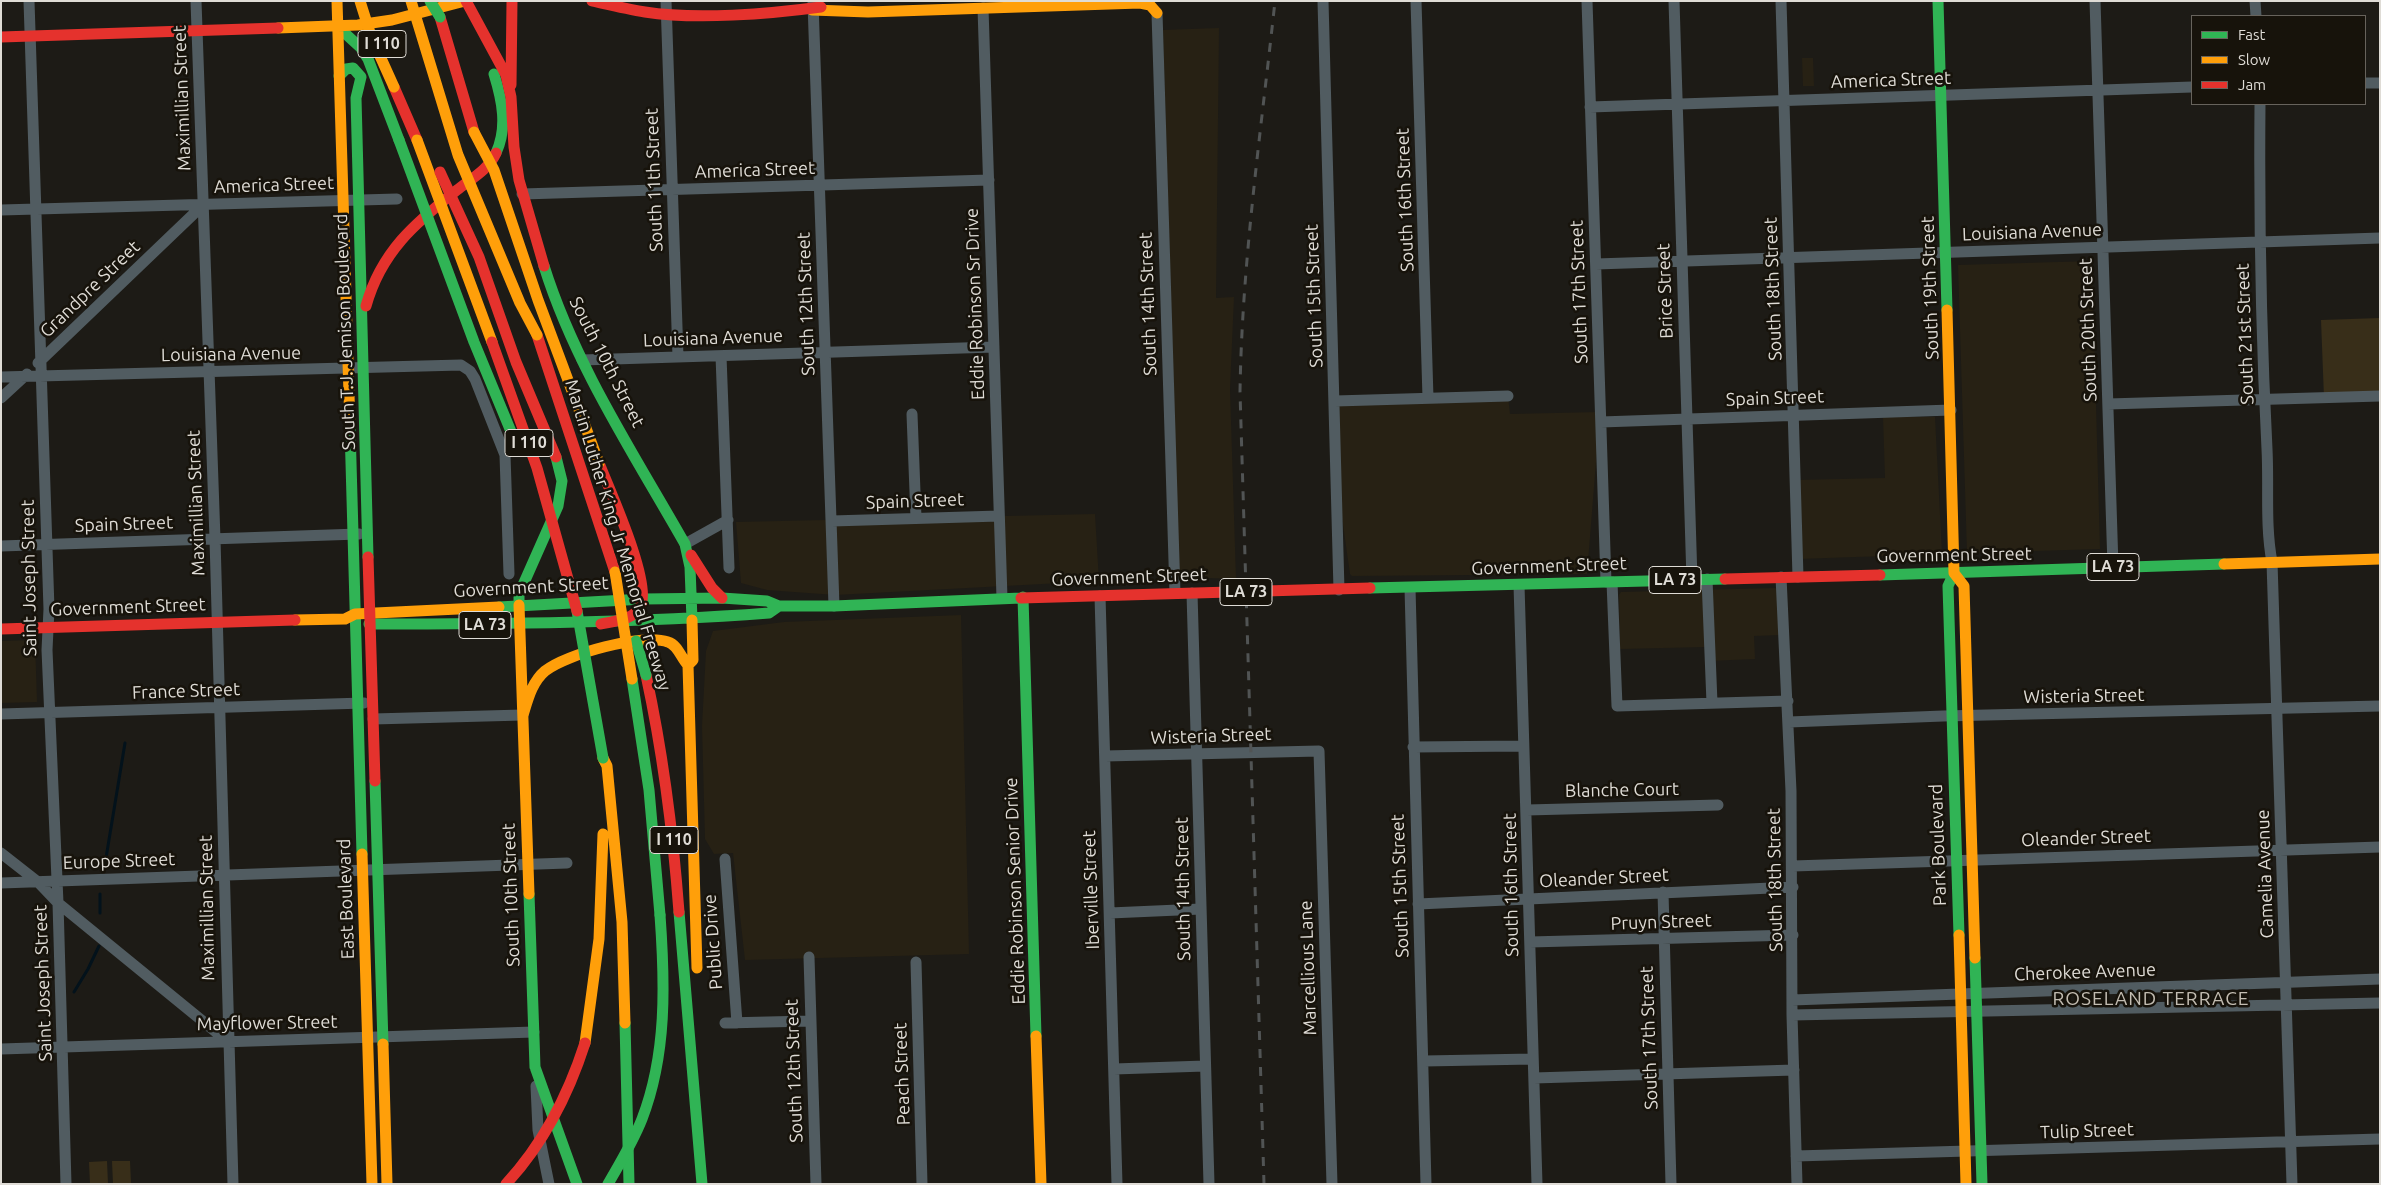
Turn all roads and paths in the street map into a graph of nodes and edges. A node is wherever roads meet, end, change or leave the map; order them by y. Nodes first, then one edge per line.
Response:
1 (28, 1) edge
2 (196, 1) edge
3 (360, 1) edge
4 (370, 1) edge
5 (411, 1) edge
6 (430, 1) edge
7 (436, 1) edge
8 (465, 1) edge
9 (512, 1) edge
10 (592, 1) edge
11 (666, 1) edge
12 (855, 1) edge
13 (1323, 1) edge
14 (1416, 1) edge
15 (1587, 1) edge
16 (1674, 1) edge
17 (1781, 1) edge
18 (1938, 1) edge
19 (2096, 1) edge
20 (2256, 1) edge
21 (337, 3) edge
22 (813, 5) edge
23 (1157, 7) edge
24 (983, 8) junction
25 (666, 15) junction
26 (2256, 15) edge
27 (440, 17) junction
28 (337, 26) junction
29 (198, 31) junction
30 (30, 36) junction
31 (1, 37) edge
32 (493, 51) junction
33 (339, 76) junction
34 (2380, 82) edge
35 (2366, 83) edge
36 (394, 86) junction
37 (2191, 87) edge
38 (2098, 90) junction
39 (1941, 95) junction
40 (511, 97) junction
41 (1784, 101) junction
42 (1677, 105) junction
43 (2260, 105) edge
44 (1590, 107) junction
45 (474, 132) junction
46 (417, 140) junction
47 (515, 156) junction
48 (488, 165) junction
49 (989, 180) junction
50 (819, 185) junction
51 (672, 190) junction
52 (522, 194) junction
53 (397, 199) dead end
54 (342, 200) junction
55 (359, 200) junction
56 (203, 205) junction
57 (1, 210) edge
58 (37, 210) junction
59 (2380, 238) edge
60 (2259, 241) junction
61 (2104, 248) junction
62 (1946, 253) junction
63 (1789, 258) junction
64 (1681, 261) junction
65 (1596, 264) junction
66 (362, 329) junction
67 (537, 336) junction
68 (994, 347) junction
69 (826, 352) junction
70 (721, 356) junction
71 (678, 358) junction
72 (40, 360) junction
73 (582, 360) junction
74 (363, 368) junction
75 (348, 369) junction
76 (210, 371) junction
77 (26, 376) junction
78 (41, 376) junction
79 (1, 377) edge
80 (1508, 396) dead end
81 (2380, 396) edge
82 (1, 398) edge
83 (1428, 398) junction
84 (2264, 398) junction
85 (1335, 401) junction
86 (2108, 404) junction
87 (1951, 410) junction
88 (912, 414) dead end
89 (1794, 414) junction
90 (1687, 418) junction
91 (1601, 422) junction
92 (550, 510) junction
93 (999, 516) junction
94 (916, 518) junction
95 (728, 520) junction
96 (832, 521) junction
97 (353, 534) junction
98 (368, 534) junction
99 (215, 539) junction
100 (46, 544) junction
101 (1, 546) edge
102 (686, 547) junction
103 (2380, 559) edge
104 (2272, 562) junction
105 (2113, 567) junction
106 (729, 568) dead end
107 (615, 572) junction
108 (1954, 573) junction
109 (509, 574) dead end
110 (1798, 576) junction
111 (1781, 577) junction
112 (1707, 579) junction
113 (1692, 580) junction
114 (1609, 582) junction
115 (1519, 585) junction
116 (1410, 588) junction
117 (1339, 590) junction
118 (1192, 592) junction
119 (1175, 593) junction
120 (1100, 596) junction
121 (1023, 597) junction
122 (691, 598) junction
123 (722, 598) junction
124 (1002, 598) junction
125 (644, 599) junction
126 (519, 605) junction
127 (779, 606) junction
128 (834, 606) junction
129 (351, 619) junction
130 (370, 619) junction
131 (692, 620) junction
132 (217, 622) junction
133 (601, 624) junction
134 (520, 625) junction
135 (49, 627) junction
136 (1, 629) edge
137 (688, 665) junction
138 (1788, 702) junction
139 (373, 703) junction
140 (1712, 703) junction
141 (357, 704) junction
142 (2380, 706) edge
143 (219, 707) junction
144 (2277, 709) junction
145 (51, 713) junction
146 (1, 714) edge
147 (524, 715) junction
148 (1968, 715) junction
149 (1952, 716) junction
150 (373, 719) junction
151 (1789, 722) junction
152 (1523, 746) junction
153 (1414, 748) junction
154 (1319, 751) joint
155 (1197, 753) junction
156 (1105, 756) junction
157 (603, 763) junction
158 (1718, 805) dead end
159 (1527, 810) junction
160 (2380, 847) edge
161 (2281, 849) junction
162 (1, 853) edge
163 (725, 859) dead end
164 (1956, 860) junction
165 (1972, 860) junction
166 (567, 863) dead end
167 (528, 865) junction
168 (1793, 866) junction
169 (362, 869) junction
170 (378, 869) junction
171 (224, 874) junction
172 (57, 881) junction
173 (38, 882) junction
174 (1, 883) edge
175 (1792, 888) junction
176 (1663, 892) junction
177 (1529, 899) junction
178 (58, 903) junction
179 (1418, 904) junction
180 (1201, 909) junction
181 (1110, 913) junction
182 (1793, 935) junction
183 (1664, 940) junction
184 (1530, 942) junction
185 (809, 957) dead end
186 (916, 962) dead end
187 (2380, 979) edge
188 (2286, 982) junction
189 (1960, 994) junction
190 (1976, 994) junction
191 (1792, 1000) junction
192 (2380, 1003) edge
193 (2287, 1006) junction
194 (693, 1007) junction
195 (1961, 1012) junction
196 (1977, 1012) junction
197 (1792, 1015) junction
198 (810, 1021) junction
199 (534, 1032) junction
200 (384, 1036) junction
201 (367, 1038) junction
202 (227, 1041) junction
203 (62, 1047) junction
204 (1, 1049) edge
205 (1533, 1058) junction
206 (1424, 1062) junction
207 (1205, 1066) junction
208 (535, 1067) junction
209 (1114, 1069) junction
210 (1794, 1070) junction
211 (1667, 1073) junction
212 (1534, 1078) junction
213 (2380, 1140) edge
214 (2290, 1142) junction
215 (1965, 1150) junction
216 (1981, 1150) junction
217 (1796, 1156) junction
218 (576, 1180) edge
219 (66, 1184) edge
220 (233, 1184) edge
221 (372, 1184) edge
222 (387, 1184) edge
223 (506, 1184) edge
224 (549, 1184) edge
225 (608, 1184) edge
226 (629, 1184) edge
227 (702, 1184) edge
228 (816, 1184) edge
229 (922, 1184) edge
230 (1041, 1184) edge
231 (1117, 1184) edge
232 (1209, 1184) edge
233 (1332, 1184) edge
234 (1426, 1184) edge
235 (1537, 1184) edge
236 (1671, 1184) edge
237 (1797, 1184) edge
238 (1966, 1184) edge
239 (1982, 1184) edge
240 (2292, 1184) edge

1 - 30 street, Saint Joseph Street
2 - 29 street, Maximillian Street
3 - 36 main road, bridge
4 - 36 main road, I 110, bridge
5 - 67 main road, bridge
6 - 27 main road, bridge
7 - 27 main road, Martin Luther King Jr Memorial Freeway / I 110, bridge
8 - 28 main road
8 - 32 main road, South 10th Street
9 - 40 main road
10 - 25 main road
11 - 25 street, South 11th Street
12 - 22 main road
13 - 85 street, South 15th Street
14 - 83 street, South 16th Street
15 - 44 street, South 17th Street
16 - 42 street, Brice Street
17 - 41 street, South 18th Street
18 - 39 main road, South 19th Street
19 - 38 street, South 20th Street
20 - 26 street
21 - 28 main road, South T.J. Jemison Boulevard
22 - 24 main road
22 - 25 main road
22 - 50 street, South 12th Street
23 - 24 main road
23 - 119 street, South 14th Street
24 - 49 street, Eddie Robinson Sr Drive
25 - 51 street, South 11th Street
27 - 45 main road, Martin Luther King Jr Memorial Freeway / I 110
28 - 29 main road
28 - 33 main road, South T.J. Jemison Boulevard
28 - 92 main road, bridge
29 - 30 main road
29 - 56 street, Maximillian Street
30 - 31 main road
30 - 58 street, Saint Joseph Street
32 - 40 main road, South 10th Street
32 - 48 main road
33 - 54 main road, South T.J. Jemison Boulevard
33 - 55 main road, South T.J. Jemison Boulevard
34 - 35 street
36 - 46 main road, I 110
37 - 38 street, America Street
38 - 39 street, America Street
38 - 61 street, South 20th Street
39 - 41 street, America Street
39 - 62 main road, South 19th Street
40 - 47 main road, South 10th Street
41 - 42 street, America Street
41 - 63 street, South 18th Street
42 - 44 street, America Street
42 - 64 street, Brice Street
43 - 60 street, South 21st Street
44 - 65 street, South 17th Street
45 - 67 main road, Martin Luther King Jr Memorial Freeway / I 110, bridge
45 - 125 main road, bridge
46 - 92 main road, I 110, bridge
46 - 126 main road, South 10th Street, bridge
47 - 48 main road
47 - 52 main road, South 10th Street
48 - 66 main road
49 - 50 street, America Street
49 - 68 street, Eddie Robinson Sr Drive
50 - 51 street, America Street
50 - 69 street, South 12th Street
51 - 52 street, America Street
51 - 71 street, South 11th Street
52 - 73 main road, South 10th Street
53 - 55 street, America Street
54 - 55 street, America Street
54 - 56 street, America Street
54 - 75 main road, South T.J. Jemison Boulevard
55 - 66 main road, South T.J. Jemison Boulevard
56 - 58 street, America Street
56 - 72 street, Grandpre Street
56 - 76 street, Maximillian Street
57 - 58 street, America Street
58 - 72 street, Saint Joseph Street
59 - 60 street, Louisiana Avenue
60 - 61 street, Louisiana Avenue
60 - 84 street, South 21st Street
61 - 62 street, Louisiana Avenue
61 - 86 street, South 20th Street
62 - 63 street, Louisiana Avenue
62 - 87 main road, South 19th Street
63 - 64 street, Louisiana Avenue
63 - 89 street, South 18th Street
64 - 65 street, Louisiana Avenue
64 - 90 street, Brice Street
65 - 91 street, South 17th Street
66 - 74 main road, South T.J. Jemison Boulevard
67 - 107 main road, Martin Luther King Jr Memorial Freeway / I 110
68 - 69 street, Louisiana Avenue
68 - 93 street, Eddie Robinson Sr Drive
69 - 70 street, Louisiana Avenue
69 - 96 street, South 12th Street
70 - 71 street, Louisiana Avenue
70 - 95 street
71 - 73 street, Louisiana Avenue
72 - 77 street, Grandpre Street
72 - 78 street, Saint Joseph Street
73 - 102 main road, South 10th Street
74 - 75 street, Louisiana Avenue
74 - 98 main road, South T.J. Jemison Boulevard
74 - 109 street, Louisiana Avenue
75 - 76 street, Louisiana Avenue
75 - 97 main road, South T.J. Jemison Boulevard
76 - 78 street, Louisiana Avenue
76 - 99 street, Maximillian Street
77 - 78 street, Louisiana Avenue
77 - 79 street, Louisiana Avenue
77 - 82 street, Grandpre Street
78 - 100 street, Saint Joseph Street
80 - 83 street
81 - 84 street
83 - 85 street
84 - 86 street
84 - 104 street, South 21st Street
85 - 117 street, South 15th Street
86 - 105 street, South 20th Street
87 - 89 street, Spain Street
87 - 108 main road, South 19th Street
88 - 94 street
89 - 90 street, Spain Street
89 - 110 street, South 18th Street
90 - 91 street, Spain Street
90 - 113 street, Brice Street
91 - 114 street, South 17th Street
92 - 157 main road, I 110, bridge
93 - 94 street, Spain Street
93 - 124 street, Eddie Robinson Sr Drive
94 - 96 street, Spain Street
95 - 102 street
95 - 106 street
96 - 128 street, South 12th Street
97 - 98 street, Spain Street
97 - 99 street, Spain Street
97 - 129 main road, South T.J. Jemison Boulevard
98 - 130 main road, South T.J. Jemison Boulevard
99 - 100 street, Spain Street
99 - 132 street, Maximillian Street
100 - 101 street, Spain Street
100 - 135 street, Saint Joseph Street
102 - 122 main road, South 10th Street
102 - 123 main road
103 - 104 main road, Government Street / LA 73
104 - 105 main road, Government Street / LA 73
104 - 144 street, Camelia Avenue
105 - 108 main road, Government Street / LA 73
107 - 194 main road, Martin Luther King Jr Memorial Freeway / I 110, bridge
107 - 225 main road, bridge
108 - 110 main road, Government Street / LA 73
108 - 148 main road
108 - 149 main road, Park Boulevard
110 - 111 main road, Government Street / LA 73
111 - 112 main road, Government Street / LA 73
111 - 138 street, South 18th Street
112 - 113 main road, Government Street / LA 73
112 - 140 street
113 - 114 main road, Government Street / LA 73
114 - 115 main road, Government Street / LA 73
114 - 140 street, South 17th Street
115 - 116 main road, Government Street / LA 73
115 - 152 street, South 16th Street
116 - 117 main road, Government Street / LA 73
116 - 153 street, South 15th Street
117 - 118 main road, Government Street / LA 73
118 - 119 main road, Government Street / LA 73
118 - 155 street, South 14th Street
119 - 120 main road, Government Street / LA 73
120 - 121 main road, Government Street / LA 73
120 - 156 street, Iberville Street
121 - 124 main road, Government Street / LA 73
121 - 230 main road, Eddie Robinson Senior Drive
122 - 123 main road, Government Street / LA 73
122 - 125 main road, Government Street / LA 73
122 - 131 main road, South 10th Street
123 - 127 main road, Government Street / LA 73
124 - 128 main road, Government Street / LA 73
125 - 126 main road, Government Street / LA 73
125 - 133 main road
126 - 130 main road, Government Street / LA 73
126 - 134 main road, South 10th Street
127 - 128 main road, Government Street / LA 73
127 - 131 main road, Government Street / LA 73
129 - 130 main road, Government Street / LA 73
129 - 132 main road, Government Street
129 - 141 main road, East Boulevard
130 - 134 main road, Government Street / LA 73
130 - 139 main road, East Boulevard
131 - 133 main road, Government Street / LA 73
131 - 137 main road, South 10th Street
132 - 135 main road, Government Street
132 - 143 street, Maximillian Street
133 - 134 main road, Government Street / LA 73
134 - 147 main road, South 10th Street
135 - 136 main road, Government Street
135 - 145 street, Saint Joseph Street
137 - 147 main road
137 - 194 main road, South 10th Street
138 - 140 street
138 - 151 street, South 18th Street
139 - 141 street, France Street
139 - 150 main road, East Boulevard
141 - 143 street, France Street
141 - 169 main road, East Boulevard
142 - 144 street, Wisteria Street
143 - 145 street, France Street
143 - 171 street, Maximillian Street
144 - 148 street, Wisteria Street
144 - 161 street, Camelia Avenue
145 - 146 street, France Street
145 - 172 street, Saint Joseph Street
147 - 150 street
147 - 167 main road, South 10th Street
148 - 149 street, Wisteria Street
148 - 165 main road
149 - 151 street, Wisteria Street
149 - 164 main road, Park Boulevard
150 - 170 main road, East Boulevard
151 - 168 street, South 18th Street
152 - 153 street
152 - 159 street, South 16th Street
153 - 179 street, South 15th Street
154 - 155 street, Wisteria Street
154 - 233 street, Marcellious Lane
155 - 156 street, Wisteria Street
155 - 180 street, South 14th Street
156 - 181 street, Iberville Street
157 - 223 main road, bridge
157 - 226 main road, I 110, bridge
158 - 159 street, Blanche Court
159 - 177 street, South 16th Street
160 - 161 street, Oleander Street
161 - 165 street, Oleander Street
161 - 188 street, Camelia Avenue
162 - 173 street
163 - 198 street, Public Drive
164 - 165 street, Oleander Street
164 - 168 street, Oleander Street
164 - 189 main road, Park Boulevard
165 - 190 main road
166 - 167 street, Europe Street
167 - 170 street, Europe Street
167 - 199 main road, South 10th Street
168 - 175 street, South 18th Street
169 - 170 street, Europe Street
169 - 171 street, Europe Street
169 - 201 main road, East Boulevard
170 - 200 main road, East Boulevard
171 - 172 street, Europe Street
171 - 202 street, Maximillian Street
172 - 173 street, Europe Street
172 - 178 street, Saint Joseph Street
173 - 174 street, Europe Street
173 - 178 street
175 - 176 street, Oleander Street
175 - 182 street, South 18th Street
176 - 177 street, Oleander Street
176 - 183 street, South 17th Street
177 - 179 street, Oleander Street
177 - 184 street, South 16th Street
178 - 202 street
178 - 203 street, Saint Joseph Street
179 - 206 street, South 15th Street
180 - 181 street
180 - 207 street, South 14th Street
181 - 209 street, Iberville Street
182 - 183 street, Pruyn Street
182 - 191 street, South 18th Street
183 - 184 street, Pruyn Street
183 - 211 street, South 17th Street
184 - 205 street, South 16th Street
185 - 198 street, South 12th Street
186 - 229 street, Peach Street
187 - 188 street, Cherokee Avenue
188 - 190 street, Cherokee Avenue
188 - 193 street, Camelia Avenue
189 - 190 street, Cherokee Avenue
189 - 191 street, Cherokee Avenue
189 - 195 main road, Park Boulevard
190 - 196 main road
191 - 197 street, South 18th Street
192 - 193 street, Cherokee Avenue
193 - 196 street, Cherokee Avenue
193 - 214 street, Camelia Avenue
194 - 227 main road
195 - 196 street, Cherokee Avenue
195 - 197 street, Cherokee Avenue
195 - 215 main road, Park Boulevard
196 - 216 main road
197 - 210 street, South 18th Street
198 - 228 street, South 12th Street
199 - 200 street, Mayflower Street
199 - 208 main road, South 10th Street
200 - 201 street, Mayflower Street
200 - 222 main road, East Boulevard
201 - 202 street, Mayflower Street
201 - 221 main road, East Boulevard
202 - 203 street, Mayflower Street
202 - 220 street, Maximillian Street
203 - 204 street, Mayflower Street
203 - 219 street, Saint Joseph Street
205 - 206 street
205 - 212 street, South 16th Street
206 - 234 street, South 15th Street
207 - 209 street
207 - 232 street, South 14th Street
208 - 218 main road
208 - 224 street, South 10th Street
209 - 231 street, Iberville Street
210 - 211 street
210 - 217 street, South 18th Street
211 - 212 street
211 - 236 street, South 17th Street
212 - 235 street, South 16th Street
213 - 214 street, Tulip Street
214 - 216 street, Tulip Street
214 - 240 street, Camelia Avenue
215 - 216 street, Tulip Street
215 - 217 street, Tulip Street
215 - 238 main road, Park Boulevard
216 - 239 main road
217 - 237 street, South 18th Street

